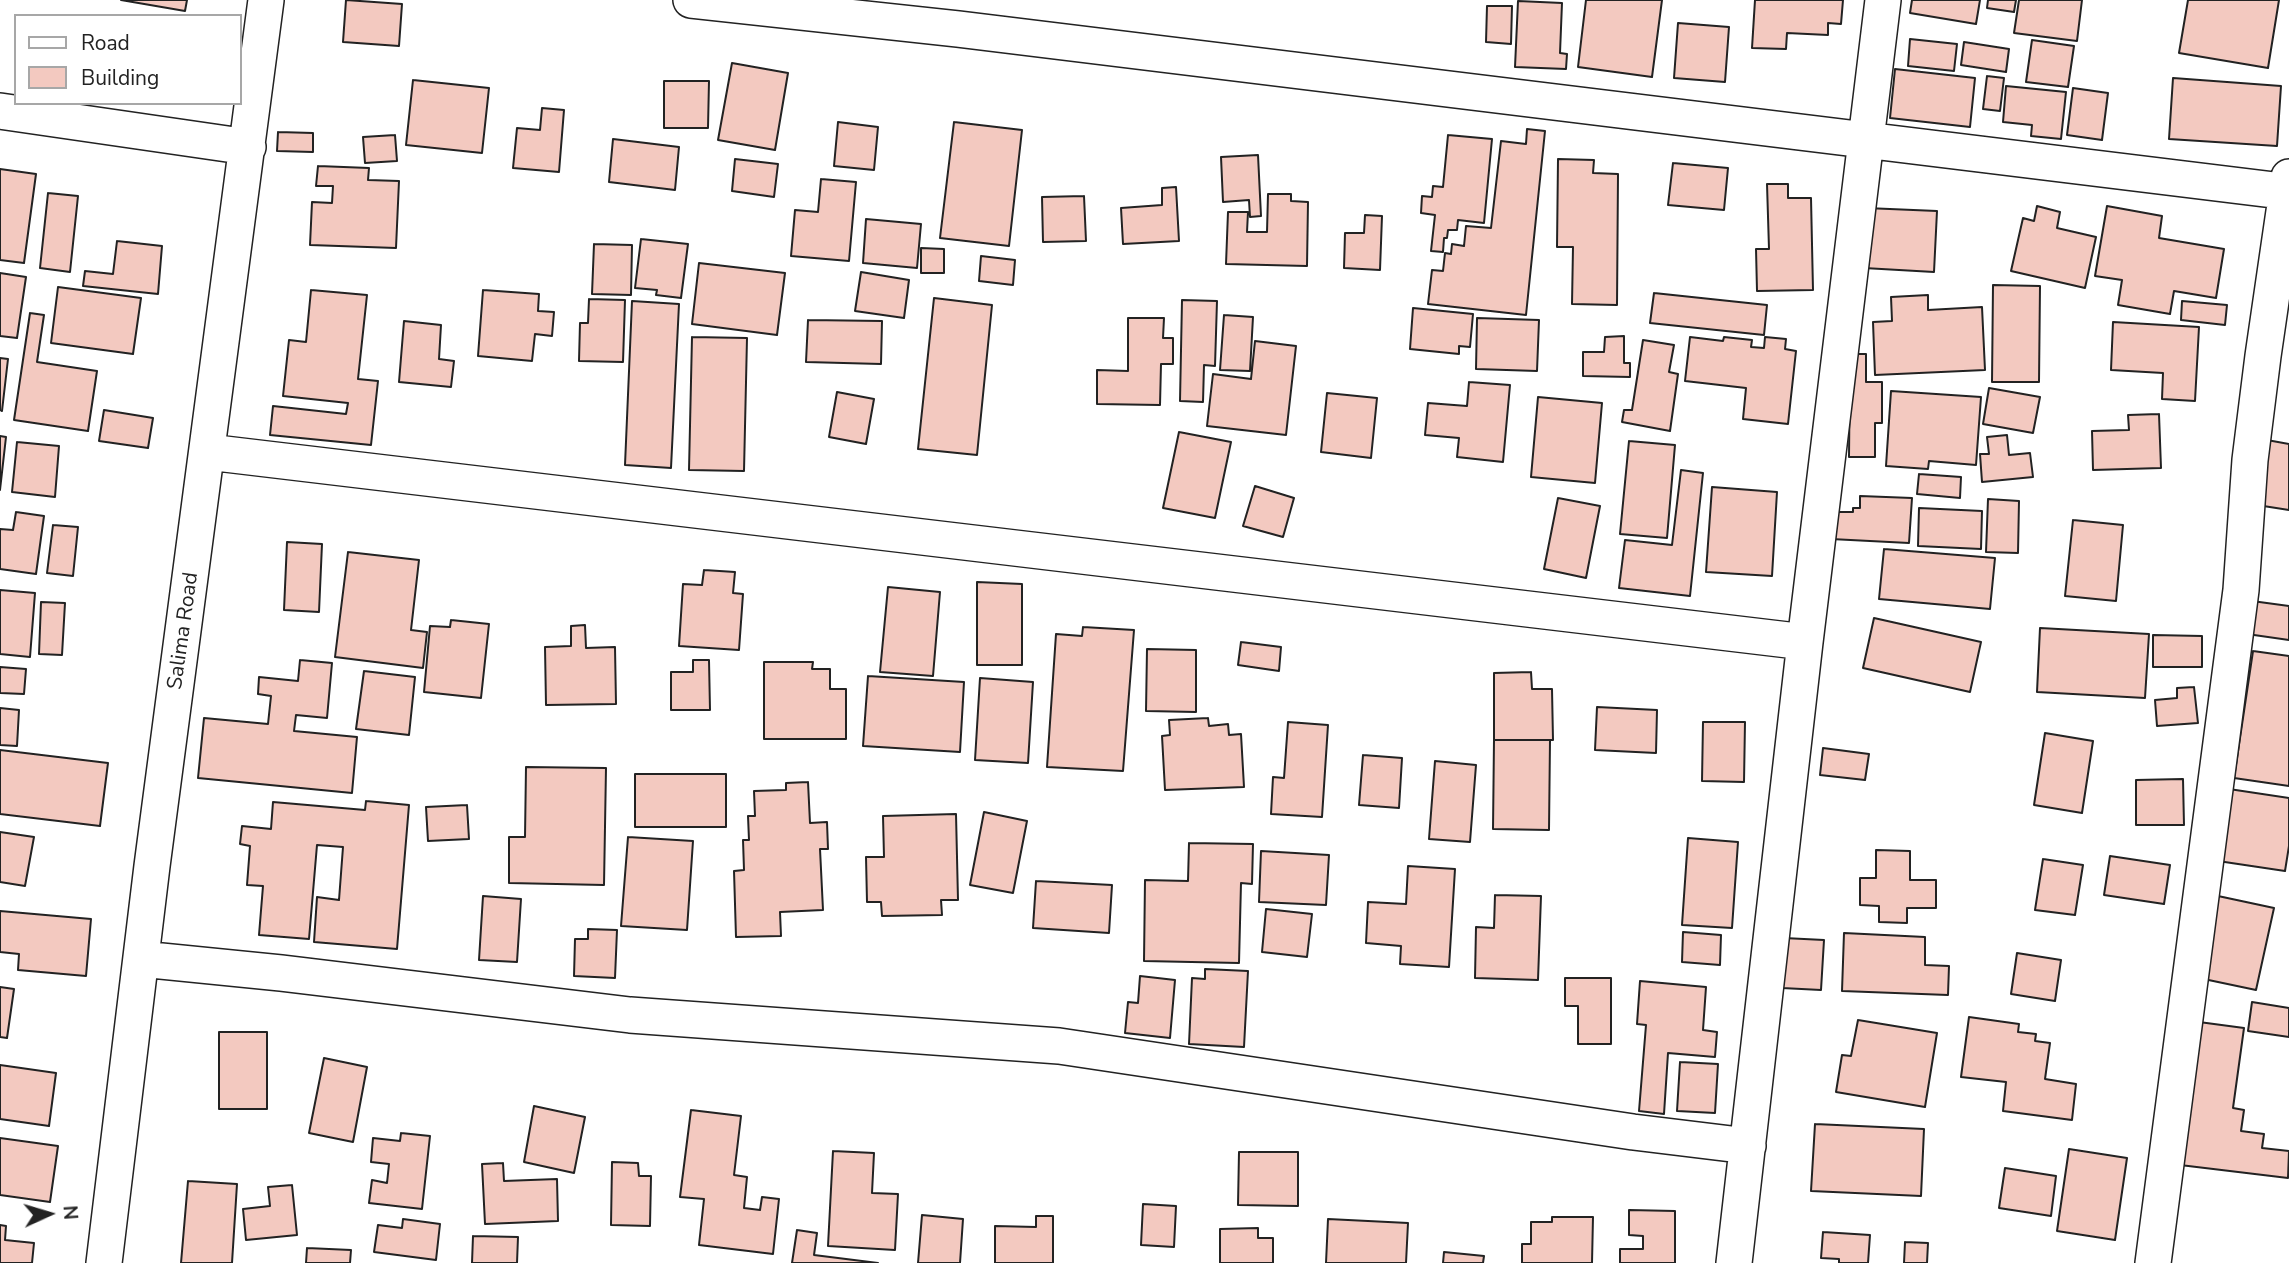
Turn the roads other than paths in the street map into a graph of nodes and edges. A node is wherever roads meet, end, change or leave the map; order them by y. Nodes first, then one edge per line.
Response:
1 (266, 0) edge
2 (691, 0) edge
3 (1883, 0) edge
4 (0, 111) edge
5 (1865, 140) junction
6 (248, 147) junction
7 (2288, 187) edge
8 (208, 452) junction
9 (1805, 642) junction
10 (141, 959) junction
11 (1748, 1146) junction
12 (104, 1263) edge
13 (1734, 1263) edge
14 (2153, 1263) edge

1 - 6 street, Salima Road
2 - 5 street
3 - 5 street
4 - 6 street
5 - 7 street
5 - 9 street
6 - 8 street, Salima Road
7 - 14 street
8 - 9 street
8 - 10 street, Salima Road
9 - 11 street
10 - 11 street
10 - 12 street, Salima Road
11 - 13 street

